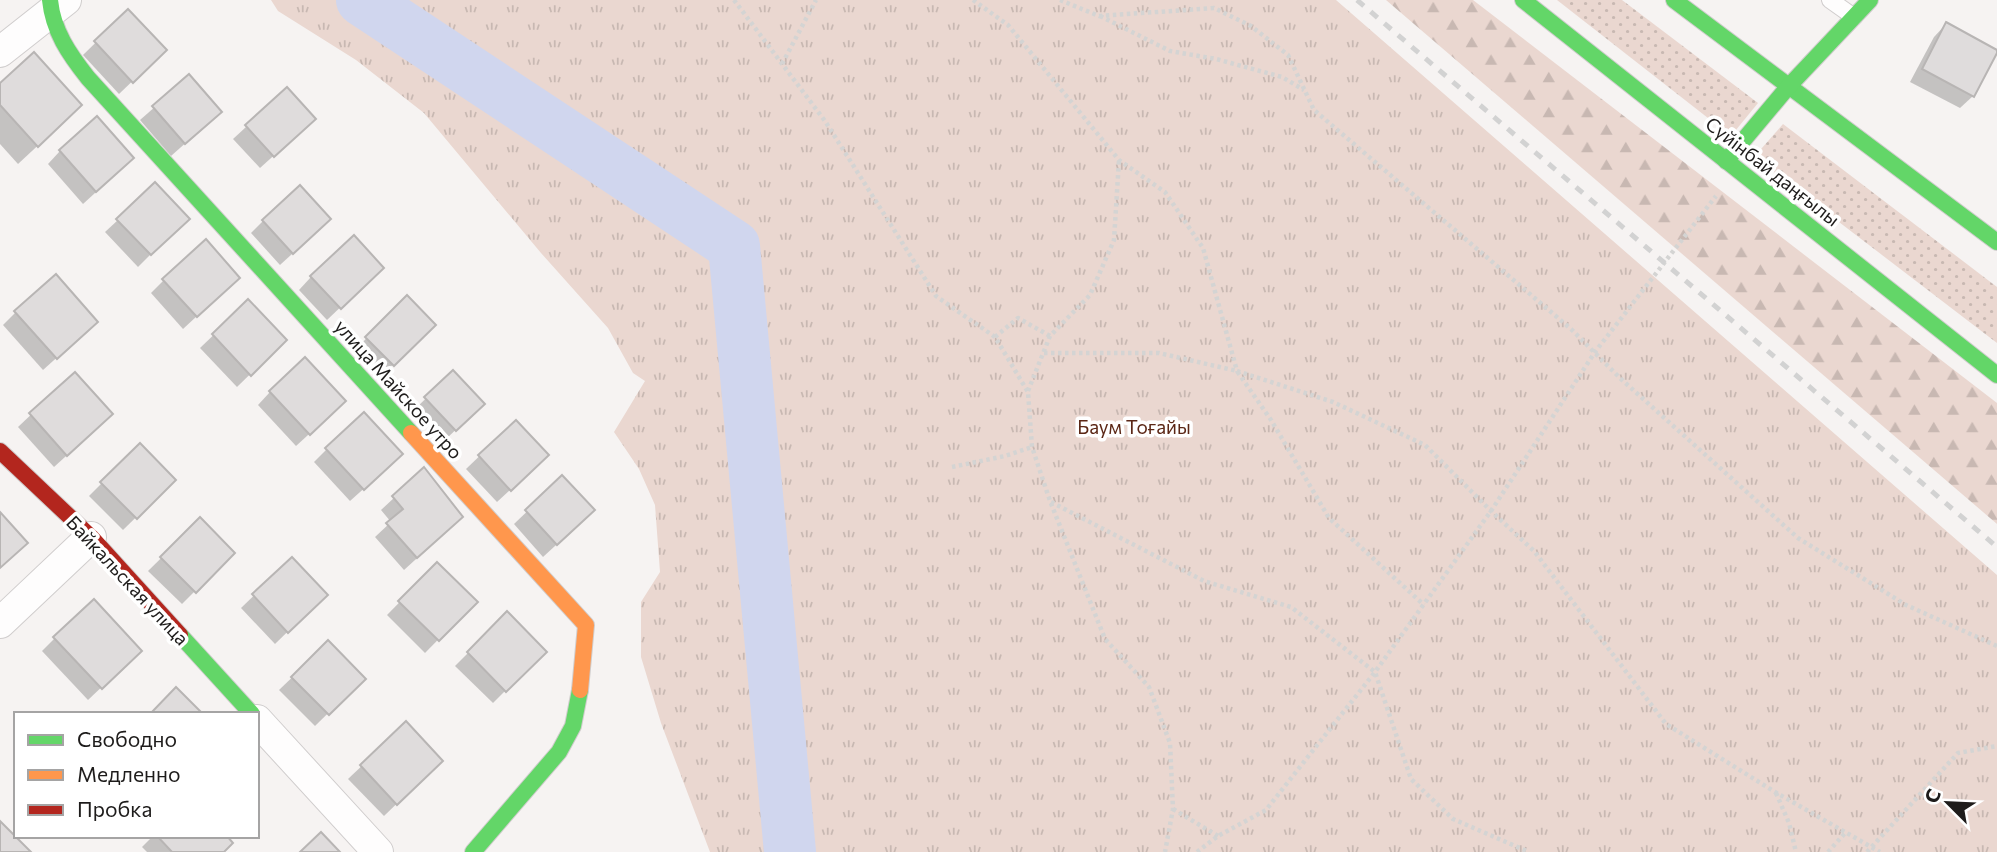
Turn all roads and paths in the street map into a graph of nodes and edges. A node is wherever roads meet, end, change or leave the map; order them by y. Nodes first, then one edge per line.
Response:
1 (734, 0) edge
2 (816, 0) edge
3 (973, 0) edge
4 (1060, 0) edge
5 (1523, 0) edge
6 (1674, 0) edge
7 (1830, 0) edge
8 (1870, 0) edge
9 (55, 4) edge
10 (1099, 16) junction
11 (1854, 17) junction
12 (0, 52) edge
13 (782, 64) junction
14 (1788, 87) junction
15 (1305, 91) junction
16 (1119, 160) junction
17 (1731, 165) junction
18 (1997, 242) edge
19 (1050, 336) junction
20 (995, 337) junction
21 (1595, 352) junction
22 (1044, 353) junction
23 (1237, 371) junction
24 (1997, 375) edge
25 (1028, 392) junction
26 (1032, 447) junction
27 (0, 451) edge
28 (952, 467) dead end
29 (1050, 501) junction
30 (1491, 511) junction
31 (91, 537) junction
32 (1423, 605) junction
33 (0, 623) edge
34 (1997, 646) edge
35 (1375, 673) junction
36 (250, 712) edge
37 (259, 722) edge
38 (1997, 746) edge
39 (1775, 792) junction
40 (1173, 809) junction
41 (1846, 832) junction
42 (1218, 836) junction
43 (1872, 847) junction
44 (378, 852) edge
45 (473, 852) edge
46 (1165, 852) edge
47 (1197, 852) edge
48 (1529, 852) edge
49 (1796, 852) edge
50 (1828, 852) edge
51 (1867, 852) edge
52 (1880, 852) edge

1 - 13 path
2 - 13 path
3 - 16 path
4 - 10 path
5 - 17 street, Сүйінбай даңғылы
6 - 14 street
7 - 11 lane
8 - 11 street
9 - 12 street
9 - 45 street, улица Майское утро
10 - 15 path
10 - 15 path
11 - 14 street
13 - 20 path
14 - 17 street
14 - 18 street
15 - 21 path
16 - 19 path
16 - 23 path
17 - 21 path
17 - 24 street, Сүйінбай даңғылы
19 - 20 path
19 - 22 path
20 - 25 path
21 - 30 path
21 - 34 path
22 - 23 path
22 - 25 path
23 - 30 path
23 - 32 path
25 - 26 path
26 - 28 path
26 - 29 path
27 - 31 street, Байкальская улица
29 - 35 path
29 - 40 path
30 - 32 path
30 - 39 path
31 - 33 street
31 - 36 street, Байкальская улица
32 - 35 path
35 - 42 path
35 - 48 path
37 - 44 street
38 - 43 path
39 - 41 path
39 - 49 path
40 - 42 path
40 - 46 path
41 - 43 path
41 - 50 path
42 - 47 path
43 - 51 path
43 - 52 path

